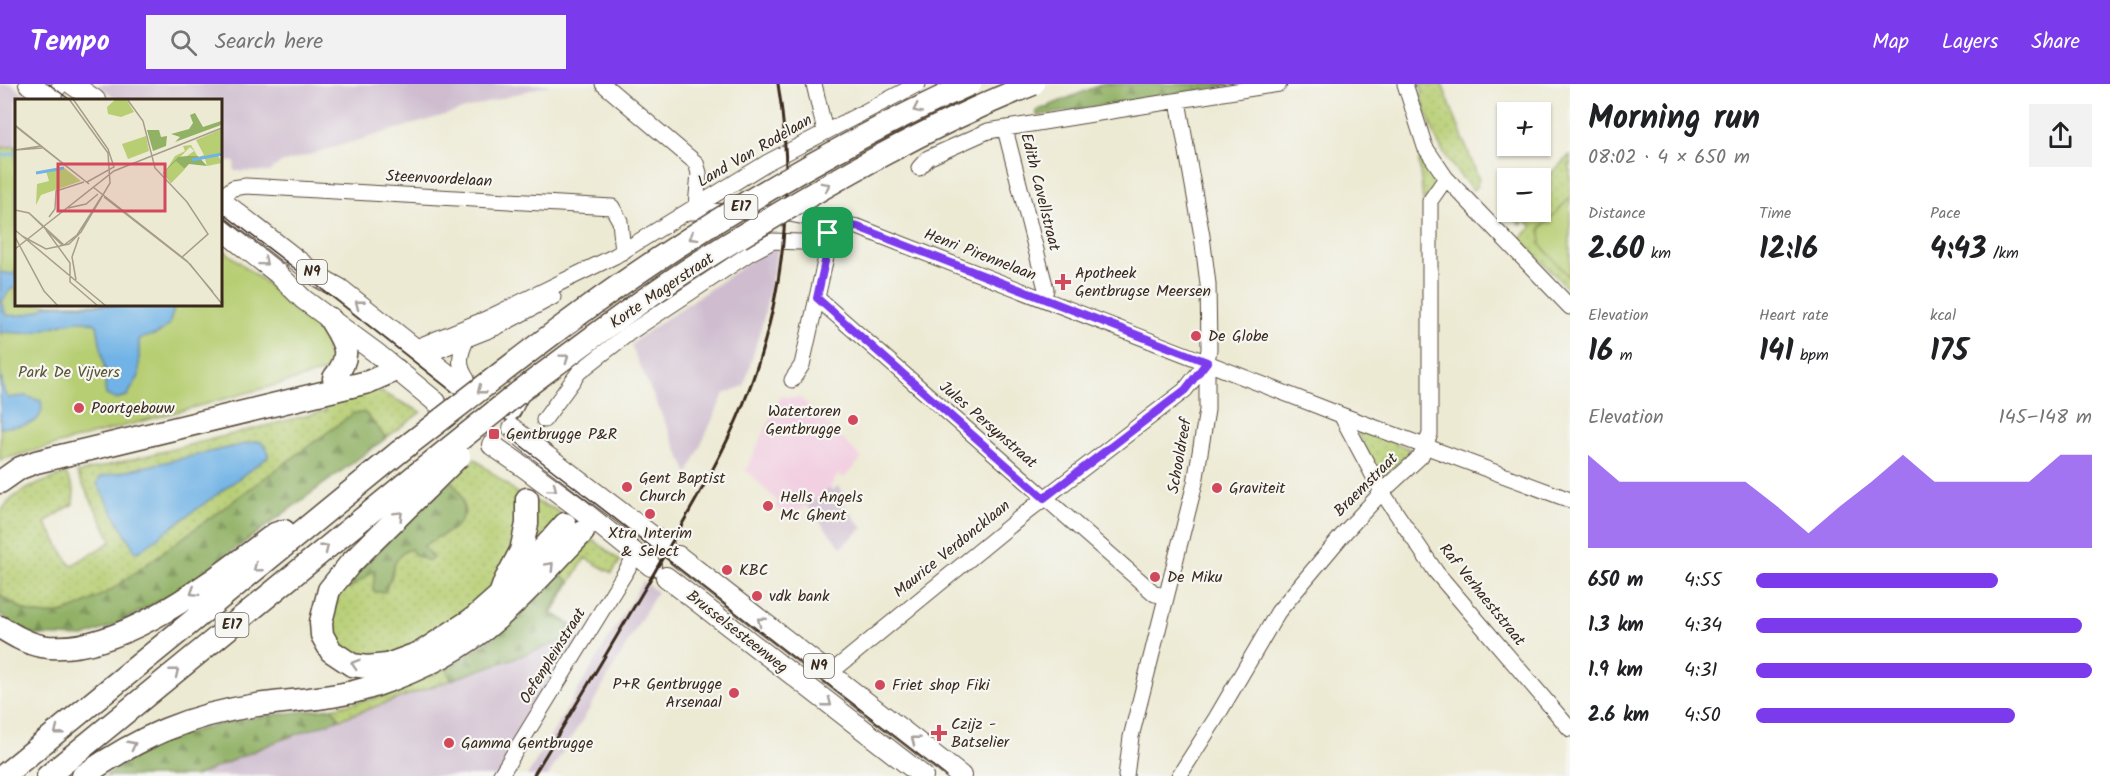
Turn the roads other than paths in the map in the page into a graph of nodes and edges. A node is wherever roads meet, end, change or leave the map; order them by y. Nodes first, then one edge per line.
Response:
1 (29, 84) edge
2 (72, 84) edge
3 (603, 84) edge
4 (814, 84) edge
5 (918, 84) edge
6 (970, 84) edge
7 (1033, 84) edge
8 (1279, 84) edge
9 (1405, 84) edge
10 (54, 94) edge
11 (93, 99) edge
12 (1178, 101) junction
13 (1005, 129) junction
14 (825, 131) junction
15 (919, 168) dead end
16 (1446, 178) junction
17 (222, 197) edge
18 (222, 201) edge
19 (692, 209) junction
20 (222, 230) edge
21 (827, 238) junction
22 (619, 254) junction
23 (817, 298) junction
24 (1043, 299) junction
25 (1570, 306) edge
26 (330, 319) junction
27 (466, 341) junction
28 (419, 352) junction
29 (1207, 362) junction
30 (390, 365) junction
31 (334, 378) junction
32 (792, 380) dead end
33 (463, 381) joint
34 (436, 402) dead end
35 (1341, 415) junction
36 (544, 420) dead end
37 (513, 429) dead end
38 (1426, 445) junction
39 (0, 469) edge
40 (422, 480) junction
41 (0, 482) edge
42 (594, 492) junction
43 (1382, 492) junction
44 (1044, 498) junction
45 (527, 499) joint
46 (1570, 500) edge
47 (319, 517) junction
48 (580, 521) junction
49 (651, 566) junction
50 (500, 595) junction
51 (1166, 596) junction
52 (0, 627) edge
53 (829, 674) junction
54 (1570, 729) edge
55 (3, 776) edge
56 (48, 776) edge
57 (83, 776) edge
58 (500, 776) edge
59 (923, 776) edge
60 (961, 776) edge
61 (1126, 776) edge
62 (1179, 776) edge

1 - 10 main road
2 - 11 main road
3 - 19 street
4 - 14 street
5 - 14 street, Land Van Rodelaan
6 -> 47 highway, E17, bridge
40 -> 7 highway, E17, bridge
8 - 12 street
9 - 16 street
12 - 13 street
12 - 29 street, Schooldreef
13 - 15 street
13 - 24 street, Edith Cavellstraat
14 - 19 street, Land Van Rodelaan
16 - 25 street
16 - 38 street
17 - 22 street, Steenvoordelaan
28 -> 18 main road, N9
19 - 21 street
19 - 22 street, Land Van Rodelaan
20 -> 26 main road, N9
21 - 23 street
21 - 24 street, Henri Pirennelaan
21 - 36 street, Korte Magerstraat
22 - 27 street, Land Van Rodelaan
22 - 28 street, Land Van Rodelaan
23 - 32 street
23 - 44 street, Jules Persynstraat
24 - 29 street, Henri Pirennelaan
26 - 30 main road, N9
26 - 31 highway, N9
27 - 28 street, Land Van Rodelaan
27 - 33 street, N9
28 - 30 main road
28 - 33 main road, N9
29 - 35 street, Henri Pirennelaan
29 - 44 street, Maurice Verdoncklaan
29 - 51 street, Schooldreef
30 - 31 highway
30 - 34 main road, N9
30 - 41 highway
31 - 39 highway
35 - 38 street, Henri Pirennelaan
35 - 43 street, Raf Verhaeststraat
37 - 42 main road, Brusselsesteenweg / N9
38 - 43 street, Braemstraat
38 - 46 street, Henri Pirennelaan
50 -> 40 highway
56 -> 40 highway, E17
42 - 48 main road
53 -> 42 main road, Brusselsesteenweg / N9
43 - 54 street, Raf Verhaeststraat
43 - 62 street, Braemstraat
44 - 51 street, Jules Persynstraat
44 - 53 street, Maurice Verdoncklaan
45 -> 48 main road, Brusselsesteenweg / N9
45 - 50 highway
47 -> 52 highway, E17
47 -> 55 highway, E17
48 - 49 main road, Brusselsesteenweg / N9
48 - 50 highway
57 -> 48 highway
49 - 58 street, Oefenpleinstraat
49 -> 59 main road, Brusselsesteenweg / N9
51 - 61 street, Schooldreef
60 -> 53 main road, Brusselsesteenweg / N9

